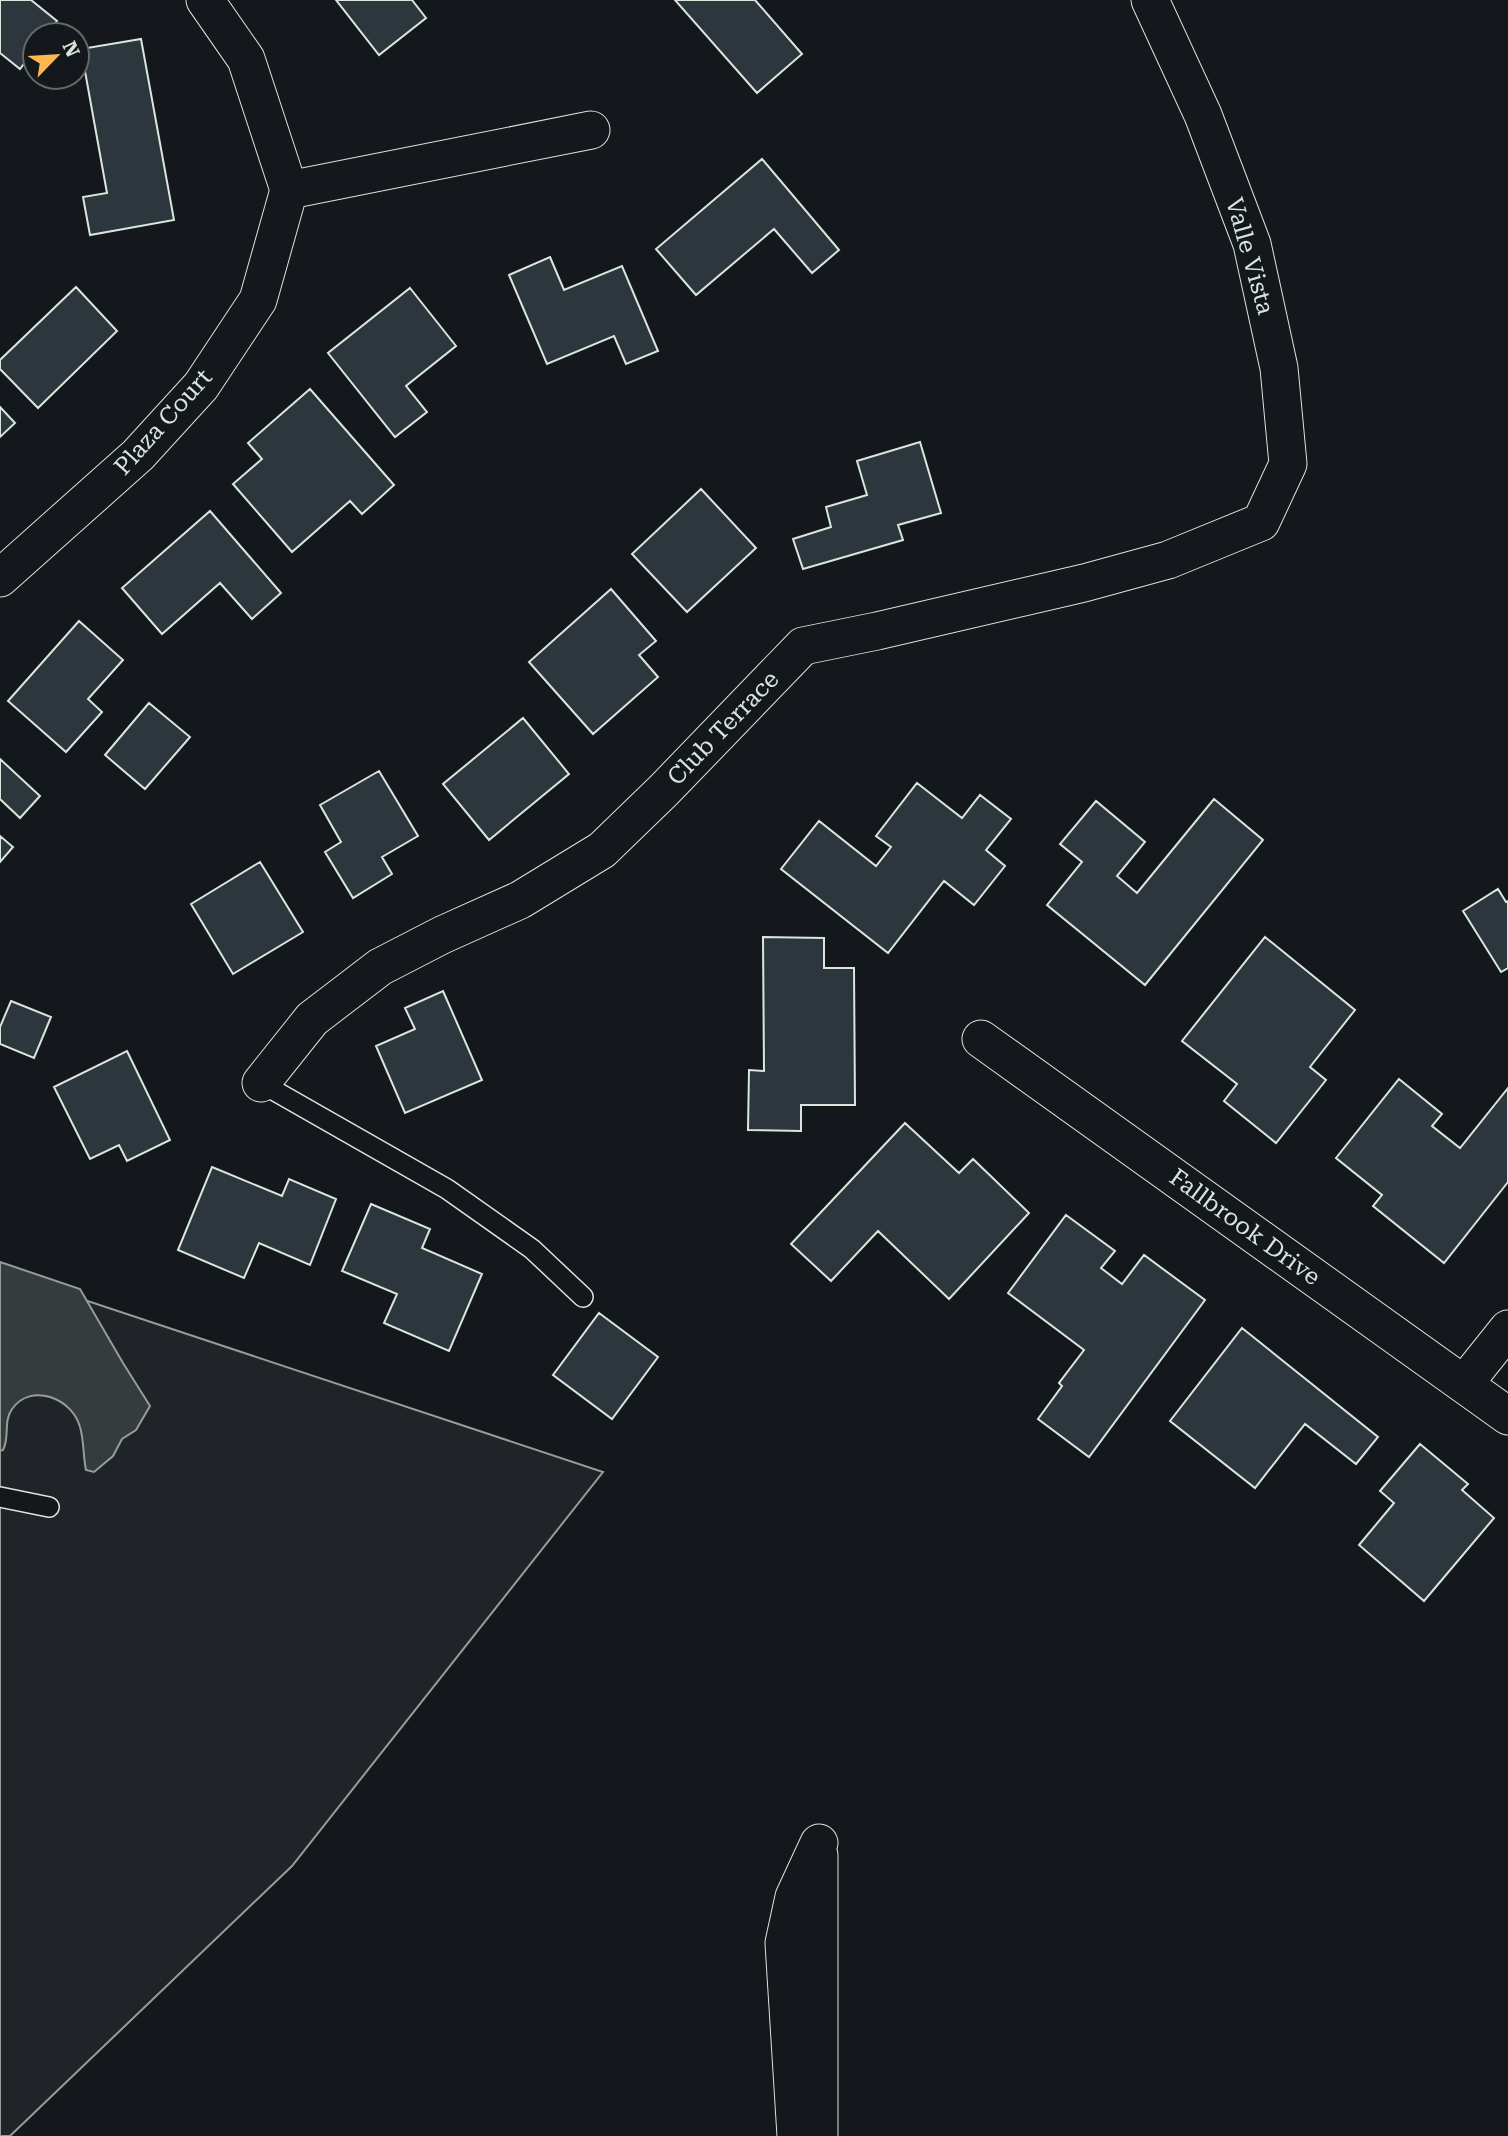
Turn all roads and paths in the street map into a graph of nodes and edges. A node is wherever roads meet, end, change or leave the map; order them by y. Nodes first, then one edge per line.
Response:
1 (205, 0) edge
2 (1150, 0) edge
3 (591, 130) dead end
4 (289, 190) junction
5 (1261, 522) joint
6 (0, 578) edge
7 (981, 1039) dead end
8 (261, 1083) joint
9 (583, 1297) dead end
10 (1508, 1329) edge
11 (1464, 1384) junction
12 (1508, 1416) edge
13 (0, 1497) edge
14 (49, 1507) dead end
15 (796, 2136) edge
16 (819, 2136) edge

1 - 4 street
2 - 5 street, Valle Vista
3 - 4 street
4 - 6 street, Plaza Court
5 - 8 street, Club Terrace
7 - 11 street, Fallbrook Drive
8 - 9 lane
10 - 11 street
11 - 12 street, Fallbrook Drive
13 - 14 lane
15 - 16 street

